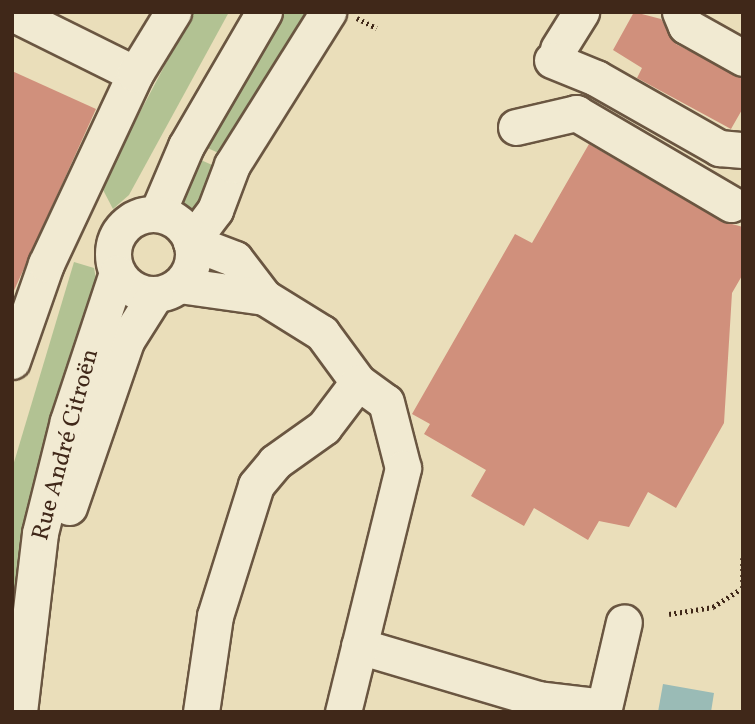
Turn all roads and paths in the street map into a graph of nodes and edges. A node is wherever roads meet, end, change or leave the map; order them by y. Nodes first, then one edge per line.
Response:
1 (173, 12) edge
2 (264, 12) edge
3 (328, 12) edge
4 (357, 12) edge
5 (581, 12) edge
6 (680, 12) edge
7 (12, 13) edge
8 (377, 28) dead end
9 (743, 58) edge
10 (135, 74) junction
11 (516, 127) dead end
12 (743, 150) edge
13 (731, 204) dead end
14 (157, 214) junction
15 (68, 220) junction
16 (191, 242) junction
17 (116, 256) junction
18 (167, 290) junction
19 (264, 297) junction
20 (19, 315) edge
21 (12, 361) edge
22 (358, 382) junction
23 (743, 558) edge
24 (741, 590) edge
25 (668, 614) dead end
26 (31, 620) junction
27 (624, 622) dead end
28 (359, 646) junction
29 (603, 709) edge
30 (19, 712) edge
31 (201, 712) edge
32 (343, 712) edge

1 - 10 street
2 - 14 street
3 - 16 street
4 - 8 path
5 - 12 street
6 - 9 street
7 - 10 street
10 - 15 street
11 - 13 street
14 - 16 street
14 - 17 street
15 - 17 street
15 - 20 street
16 - 18 street
16 - 19 street
17 - 18 street
17 - 26 street, Rue André Citroën
18 - 19 street
18 - 26 street, Rue André Citroën
19 - 22 street
20 - 21 street
22 - 28 street
22 - 31 street
23 - 24 path
24 - 25 path
26 - 30 street, Rue André Citroën
27 - 29 street
28 - 29 street
28 - 32 street

